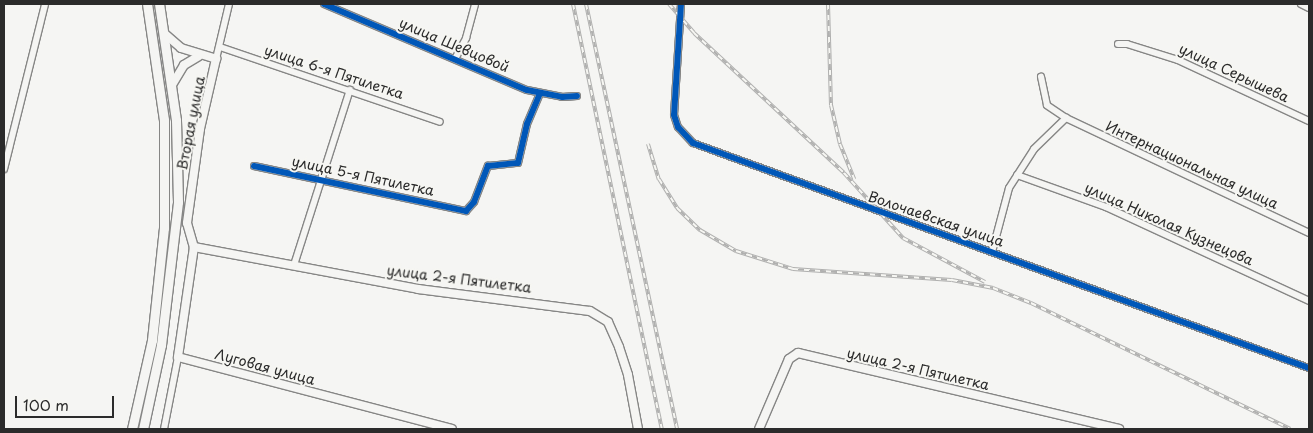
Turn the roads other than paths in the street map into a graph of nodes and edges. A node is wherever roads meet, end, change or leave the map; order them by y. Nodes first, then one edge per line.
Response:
1 (45, 4) edge
2 (147, 4) edge
3 (159, 4) edge
4 (229, 4) edge
5 (324, 4) edge
6 (475, 4) edge
7 (681, 4) edge
8 (1301, 4) edge
9 (1309, 8) edge
10 (165, 34) junction
11 (1118, 44) dead end
12 (220, 47) junction
13 (199, 56) junction
14 (216, 59) junction
15 (455, 59) junction
16 (1041, 77) dead end
17 (172, 85) junction
18 (350, 90) junction
19 (540, 94) junction
20 (577, 96) dead end
21 (1066, 118) junction
22 (1309, 121) edge
23 (440, 122) dead end
24 (254, 166) dead end
25 (4, 169) edge
26 (1017, 175) junction
27 (320, 180) junction
28 (1309, 233) edge
29 (194, 247) junction
30 (992, 252) junction
31 (294, 265) junction
32 (1309, 301) edge
33 (178, 357) junction
34 (1309, 368) edge
35 (132, 429) edge
36 (143, 429) edge
37 (164, 429) edge
38 (452, 429) edge
39 (638, 429) edge
40 (759, 429) edge
41 (1120, 429) edge

1 - 25 street
2 - 35 highway
3 - 10 highway
4 - 12 street, Вторая улица
5 - 15 street, улица Шевцовой
6 - 15 street
7 - 30 street, Волочаевская улица
8 - 9 street
10 - 13 main road
10 - 17 highway
11 - 22 street, улица Серышева
12 - 14 street, Вторая улица
12 - 18 street, улица 6-я Пятилетка
13 - 14 main road
13 - 17 main road
14 - 29 main road, Вторая улица
15 - 19 street, улица Шевцовой
16 - 21 street, Интернациональная улица
17 - 36 highway
18 - 23 street, улица 6-я Пятилетка
18 - 27 street
19 - 20 street, улица Шевцовой
19 - 27 street, улица 5-я Пятилетка
21 - 26 street
21 - 28 street, Интернациональная улица
24 - 27 street, улица 5-я Пятилетка
26 - 30 street
26 - 32 street, улица Николая Кузнецова
27 - 31 street
29 - 31 main road, улица 2-я Пятилетка
29 - 33 main road
30 - 34 street, Волочаевская улица
31 - 39 main road, улица 2-я Пятилетка
33 - 37 street
33 - 38 main road, Луговая улица
40 - 41 main road, улица 2-я Пятилетка

